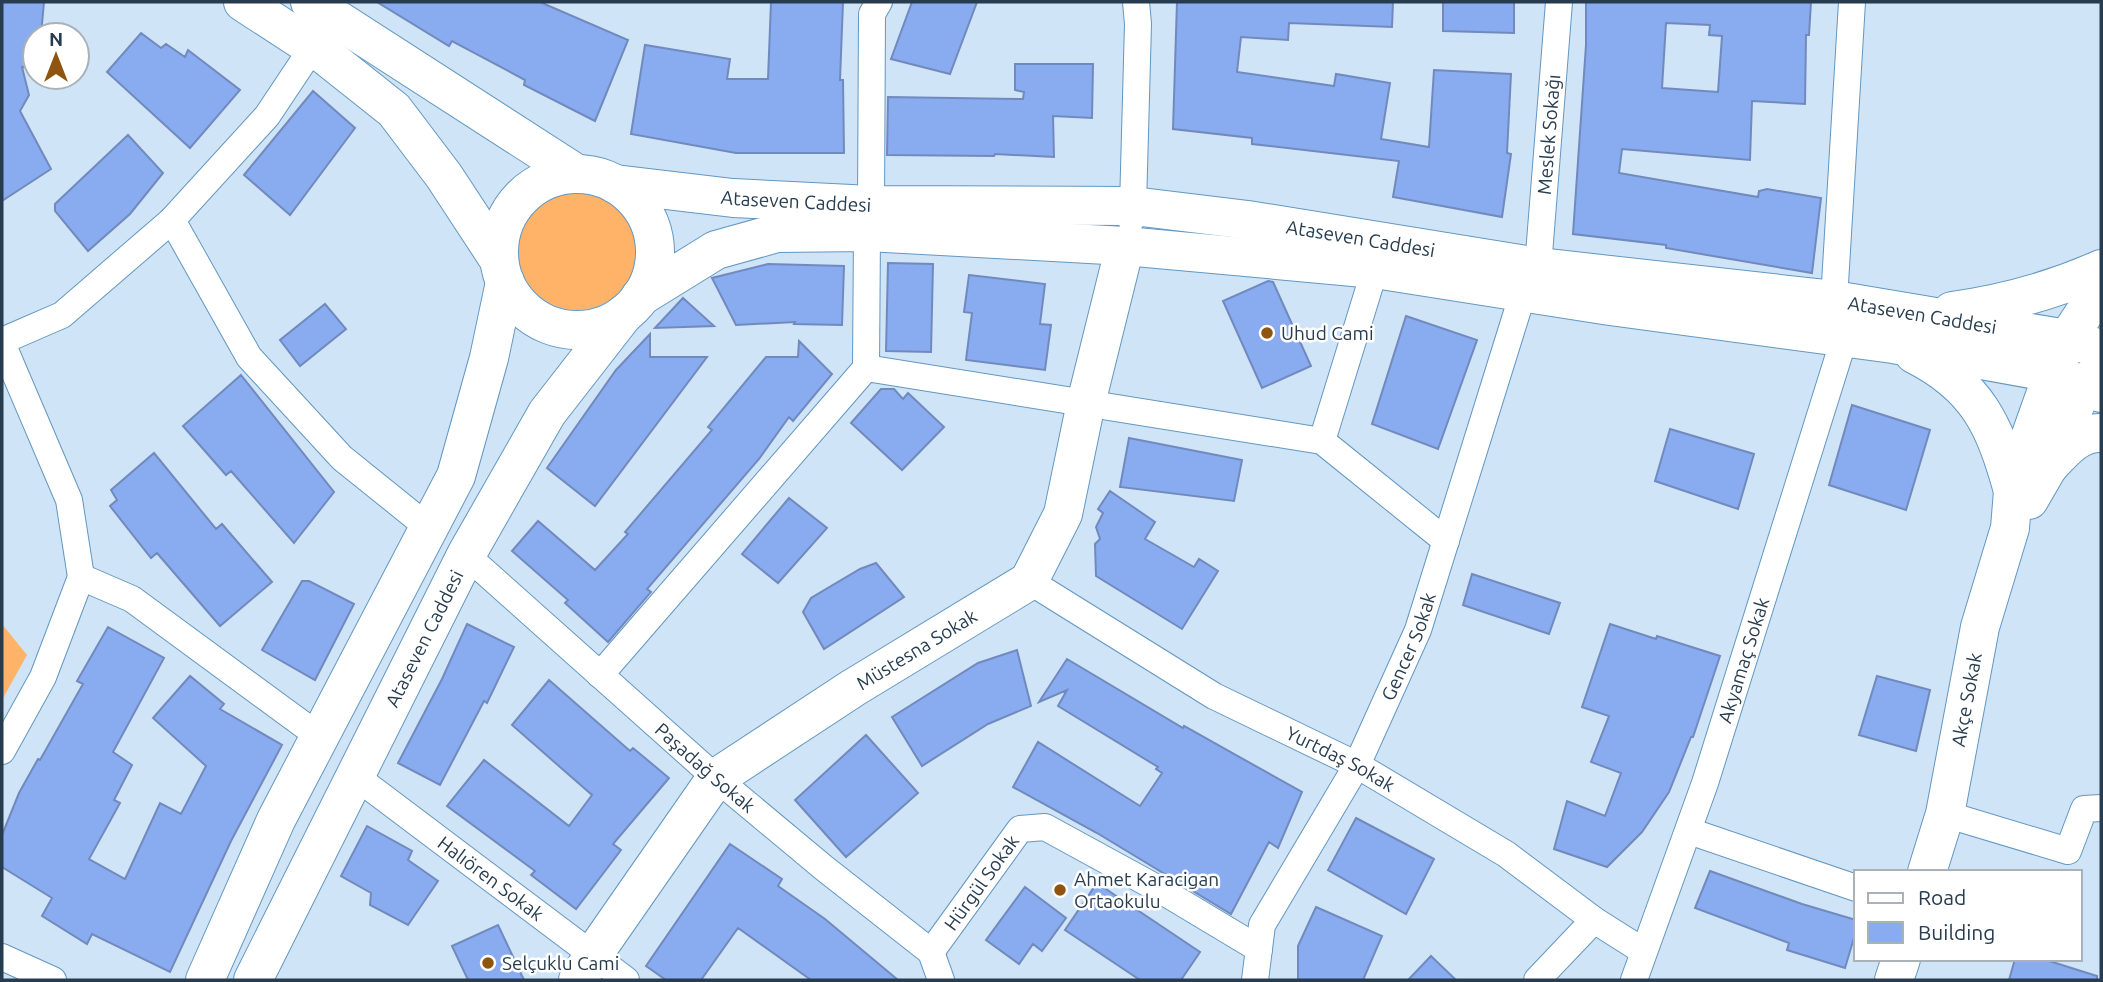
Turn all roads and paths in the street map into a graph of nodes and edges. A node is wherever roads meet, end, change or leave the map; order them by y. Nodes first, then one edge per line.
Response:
1 (243, 2) edge
2 (310, 2) edge
3 (879, 2) edge
4 (1136, 2) edge
5 (1559, 2) edge
6 (1852, 2) edge
7 (313, 47) junction
8 (577, 174) junction
9 (615, 184) junction
10 (1133, 206) junction
11 (869, 219) junction
12 (172, 220) junction
13 (1125, 246) junction
14 (2101, 269) edge
15 (1375, 270) junction
16 (502, 271) junction
17 (1530, 280) junction
18 (2101, 296) edge
19 (1834, 300) junction
20 (632, 306) junction
21 (1903, 328) junction
22 (1844, 339) junction
23 (2, 342) edge
24 (866, 368) junction
25 (2085, 368) edge
26 (1086, 403) junction
27 (2101, 433) edge
28 (1322, 441) junction
29 (2047, 469) junction
30 (2012, 509) junction
31 (429, 528) junction
32 (1446, 541) junction
33 (466, 555) junction
34 (81, 577) junction
35 (1029, 581) junction
36 (600, 676) junction
37 (320, 737) junction
38 (2, 751) edge
39 (1357, 765) junction
40 (355, 776) junction
41 (716, 778) junction
42 (2101, 808) edge
43 (1945, 814) junction
44 (1689, 831) junction
45 (1928, 870) edge
46 (1854, 887) edge
47 (1594, 920) junction
48 (1259, 949) junction
49 (1643, 951) junction
50 (931, 952) junction
51 (2, 957) edge
52 (1899, 961) edge
53 (586, 967) edge
54 (52, 980) edge
55 (205, 980) edge
56 (253, 980) edge
57 (626, 980) edge
58 (942, 980) edge
59 (1255, 980) edge
60 (1537, 980) edge
61 (1634, 980) edge
62 (1894, 980) edge

1 - 7 main road
2 - 8 main road
3 - 11 street
4 - 10 street
5 - 17 street, Meslek Sokağı
6 - 19 street
7 - 12 street
7 - 16 main road
8 - 9 main road
8 - 16 main road
9 - 11 main road, Ataseven Caddesi
9 - 20 main road
10 - 11 main road, Ataseven Caddesi
10 - 13 street
10 - 17 main road, Ataseven Caddesi
11 - 13 main road, Ataseven Caddesi
11 - 20 main road, Ataseven Caddesi
11 - 24 street
12 - 23 street
12 - 31 street
13 - 15 main road, Ataseven Caddesi
13 - 26 main road
14 - 21 main road
15 - 17 main road, Ataseven Caddesi
15 - 28 street
16 - 20 main road
16 - 31 main road
17 - 19 main road, Ataseven Caddesi
17 - 22 main road, Ataseven Caddesi
17 - 32 street, Gencer Sokak
18 - 25 main road
19 - 21 main road, Ataseven Caddesi
20 - 33 main road, Ataseven Caddesi
21 - 22 main road, Ataseven Caddesi
21 - 25 main road, Ataseven Caddesi
21 - 30 main road
22 - 44 street, Akyamaç Sokak
23 - 34 street
24 - 26 street
24 - 36 street
25 - 29 main road, Akçe Sokak
25 - 30 main road, Akçe Sokak
26 - 28 street
26 - 35 main road
27 - 29 main road
28 - 32 street
29 - 30 main road, Akçe Sokak
30 - 43 main road, Akçe Sokak
31 - 37 main road
32 - 39 street, Gencer Sokak
33 - 36 street, Paşadağ Sokak
33 - 40 main road, Ataseven Caddesi
34 - 37 street
34 - 38 street
35 - 39 street, Yurtdaş Sokak
35 - 41 main road, Müstesna Sokak
36 - 41 street, Paşadağ Sokak
37 - 55 main road
39 - 47 street, Yurtdaş Sokak
39 - 48 street, Gencer Sokak
40 - 53 street, Halıören Sokak
40 - 56 main road, Ataseven Caddesi
41 - 50 street, Paşadağ Sokak
41 - 53 main road, Müstesna Sokak
42 - 43 street
43 - 45 main road, Akçe Sokak
44 - 46 street
44 - 49 street, Akyamaç Sokak
47 - 49 street, Yurtdaş Sokak
47 - 60 street
48 - 50 street, Hürgül Sokak
48 - 59 street, Gencer Sokak
49 - 61 street, Akyamaç Sokak
50 - 58 street
51 - 54 street
52 - 62 main road
53 - 57 street, Halıören Sokak

